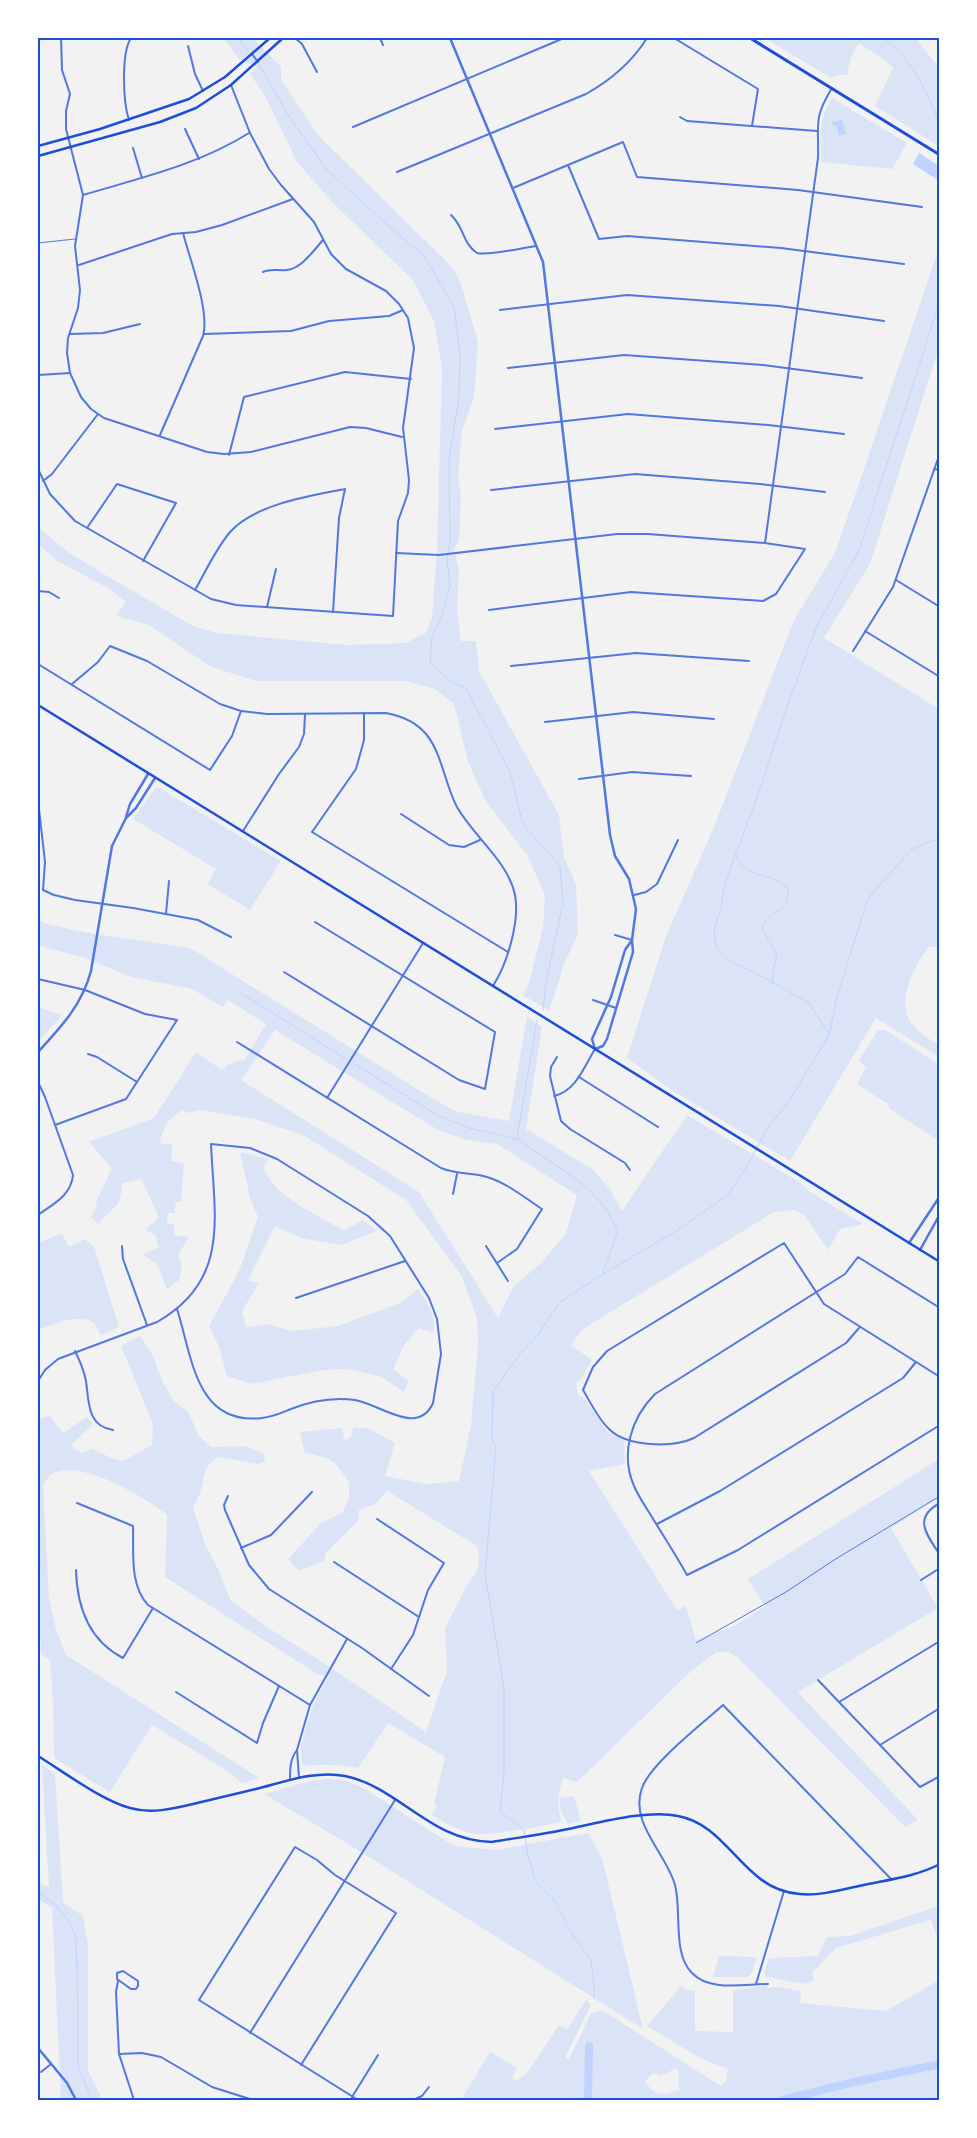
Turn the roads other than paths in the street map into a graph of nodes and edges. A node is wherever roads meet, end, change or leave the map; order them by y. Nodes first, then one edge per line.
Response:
1 (61, 38) edge
2 (131, 38) edge
3 (270, 38) edge
4 (283, 38) edge
5 (295, 38) edge
6 (380, 38) edge
7 (450, 38) edge
8 (564, 38) edge
9 (647, 38) edge
10 (674, 38) edge
11 (750, 38) edge
12 (383, 45) dead end
13 (188, 46) dead end
14 (252, 54) junction
15 (258, 62) junction
16 (317, 72) dead end
17 (467, 79) junction
18 (231, 85) junction
19 (832, 88) junction
20 (203, 91) junction
21 (680, 117) dead end
22 (129, 120) junction
23 (752, 126) junction
24 (353, 127) dead end
25 (185, 129) dead end
26 (817, 131) junction
27 (250, 132) junction
28 (490, 133) junction
29 (69, 137) junction
30 (38, 146) edge
31 (71, 146) junction
32 (132, 148) dead end
33 (940, 155) edge
34 (38, 156) edge
35 (199, 159) junction
36 (568, 165) junction
37 (397, 172) dead end
38 (142, 178) junction
39 (513, 188) junction
40 (813, 192) junction
41 (83, 195) junction
42 (293, 199) junction
43 (922, 207) dead end
44 (450, 215) dead end
45 (183, 233) junction
46 (76, 239) junction
47 (324, 240) junction
48 (38, 243) edge
49 (538, 246) junction
50 (805, 250) junction
51 (904, 264) dead end
52 (78, 265) junction
53 (263, 272) dead end
54 (547, 304) junction
55 (797, 308) junction
56 (403, 310) junction
57 (500, 310) dead end
58 (884, 321) dead end
59 (140, 324) dead end
60 (70, 334) junction
61 (204, 334) junction
62 (555, 362) junction
63 (790, 367) junction
64 (508, 368) dead end
65 (70, 373) junction
66 (38, 375) edge
67 (862, 378) dead end
68 (410, 379) junction
69 (98, 414) junction
70 (562, 421) junction
71 (782, 426) junction
72 (495, 429) dead end
73 (844, 434) dead end
74 (160, 435) junction
75 (402, 437) junction
76 (940, 453) edge
77 (229, 454) junction
78 (38, 469) edge
79 (934, 469) junction
80 (940, 470) edge
81 (43, 481) junction
82 (569, 481) junction
83 (773, 485) junction
84 (491, 490) dead end
85 (825, 492) dead end
86 (87, 529) junction
87 (576, 539) junction
88 (765, 544) junction
89 (396, 553) junction
90 (143, 561) junction
91 (276, 569) dead end
92 (896, 580) junction
93 (195, 590) junction
94 (38, 591) edge
95 (59, 598) dead end
96 (583, 598) junction
97 (268, 607) junction
98 (940, 607) edge
99 (489, 610) dead end
100 (333, 612) junction
101 (865, 631) junction
102 (853, 652) dead end
103 (590, 657) junction
104 (749, 661) dead end
105 (38, 664) edge
106 (511, 666) dead end
107 (940, 677) edge
108 (72, 684) junction
109 (38, 705) edge
110 (241, 711) junction
111 (364, 713) junction
112 (305, 714) junction
113 (597, 716) junction
114 (714, 719) dead end
115 (545, 722) dead end
116 (148, 774) junction
117 (603, 776) junction
118 (690, 776) dead end
119 (156, 778) junction
120 (579, 779) dead end
121 (39, 809) dead end
122 (401, 814) dead end
123 (126, 818) junction
124 (242, 832) junction
125 (480, 839) junction
126 (678, 840) dead end
127 (169, 882) dead end
128 (634, 895) junction
129 (101, 904) junction
130 (166, 914) junction
131 (315, 922) dead end
132 (615, 935) dead end
133 (231, 937) dead end
134 (632, 940) junction
135 (423, 943) junction
136 (508, 952) junction
137 (284, 972) dead end
138 (403, 976) junction
139 (38, 979) edge
140 (493, 986) junction
141 (85, 990) junction
142 (593, 1000) dead end
143 (608, 1005) junction
144 (616, 1008) junction
145 (372, 1026) junction
146 (237, 1042) dead end
147 (595, 1049) junction
148 (38, 1052) edge
149 (88, 1054) dead end
150 (557, 1057) dead end
151 (579, 1078) junction
152 (38, 1082) edge
153 (138, 1082) junction
154 (554, 1096) junction
155 (327, 1098) junction
156 (55, 1124) junction
157 (658, 1127) dead end
158 (630, 1170) dead end
159 (457, 1174) junction
160 (453, 1194) dead end
161 (940, 1196) edge
162 (940, 1214) edge
163 (38, 1215) edge
164 (910, 1243) junction
165 (122, 1246) dead end
166 (486, 1246) dead end
167 (920, 1250) junction
168 (406, 1261) junction
169 (940, 1262) edge
170 (497, 1263) junction
171 (508, 1281) dead end
172 (815, 1293) junction
173 (296, 1298) dead end
174 (940, 1308) edge
175 (177, 1309) junction
176 (147, 1326) junction
177 (859, 1328) junction
178 (75, 1351) junction
179 (916, 1362) junction
180 (940, 1377) edge
181 (38, 1380) edge
182 (940, 1425) edge
183 (113, 1430) dead end
184 (630, 1440) junction
185 (312, 1492) dead end
186 (228, 1496) dead end
187 (940, 1496) edge
188 (77, 1503) dead end
189 (940, 1503) edge
190 (377, 1519) dead end
191 (656, 1524) junction
192 (240, 1548) junction
193 (940, 1555) edge
194 (334, 1562) dead end
195 (940, 1568) edge
196 (76, 1570) dead end
197 (921, 1580) dead end
198 (154, 1608) junction
199 (419, 1617) junction
200 (346, 1639) junction
201 (940, 1641) edge
202 (696, 1642) dead end
203 (391, 1669) junction
204 (818, 1680) dead end
205 (279, 1686) junction
206 (176, 1692) dead end
207 (429, 1696) dead end
208 (839, 1702) junction
209 (310, 1705) junction
210 (940, 1708) edge
211 (880, 1745) junction
212 (297, 1750) junction
213 (38, 1756) edge
214 (940, 1776) edge
215 (299, 1779) junction
216 (290, 1780) junction
217 (395, 1800) junction
218 (640, 1816) junction
219 (940, 1864) edge
220 (891, 1879) junction
221 (344, 1881) junction
222 (784, 1891) junction
223 (118, 1981) junction
224 (756, 1984) junction
225 (768, 1984) dead end
226 (250, 2033) junction
227 (38, 2048) edge
228 (119, 2054) junction
229 (378, 2055) dead end
230 (50, 2064) junction
231 (301, 2065) junction
232 (41, 2072) dead end
233 (429, 2087) dead end
234 (352, 2097) junction
235 (76, 2100) edge
236 (134, 2100) edge
237 (253, 2100) edge
238 (358, 2100) edge
239 (413, 2100) edge

1 - 29 street
2 - 22 street
3 - 14 main road
4 - 15 main road
5 - 16 street
6 - 12 street
7 - 17 street
8 - 17 street
9 - 28 street
10 - 23 street
11 - 19 main road
13 - 20 street
14 - 15 street
14 - 20 main road
15 - 18 main road
17 - 24 street
17 - 28 street
18 - 27 street
18 - 31 main road
19 - 26 street
19 - 33 main road
20 - 22 main road
21 - 23 street
22 - 29 main road
23 - 26 street
25 - 35 street
26 - 40 street
27 - 35 street
27 - 42 street
28 - 37 street
28 - 39 street
29 - 30 main road
29 - 31 street
31 - 34 main road
31 - 41 street
32 - 38 street
35 - 38 street
36 - 39 street
36 - 40 street
36 - 50 street
38 - 41 street
39 - 49 street
40 - 43 street
40 - 50 street
41 - 46 street
42 - 45 street
42 - 47 street
44 - 49 street
45 - 52 street
45 - 61 street
46 - 48 lane
46 - 52 street
47 - 53 street
47 - 56 street
49 - 54 street
50 - 51 street
50 - 55 street
52 - 60 street
54 - 55 street
54 - 57 street
54 - 62 street
55 - 58 street
55 - 63 street
56 - 61 street
56 - 68 street
59 - 60 street
60 - 65 street
61 - 74 street
62 - 63 street
62 - 64 street
62 - 70 street
63 - 67 street
63 - 71 street
65 - 66 street
65 - 69 street
68 - 75 street
68 - 77 street
69 - 74 street
69 - 81 street
70 - 71 street
70 - 72 street
70 - 82 street
71 - 73 street
71 - 83 street
74 - 77 street
75 - 77 street
75 - 89 street
76 - 79 street
78 - 81 street
79 - 80 street
79 - 92 street
81 - 86 street
82 - 83 street
82 - 84 street
82 - 87 street
83 - 85 street
83 - 88 street
86 - 90 street
86 - 90 street
87 - 88 street
87 - 89 street
87 - 96 street
88 - 96 street
89 - 100 street
90 - 93 street
91 - 97 street
92 - 98 street
92 - 101 street
93 - 97 street
93 - 100 street
94 - 95 street
96 - 99 street
96 - 103 street
97 - 100 street
101 - 102 street
101 - 107 street
103 - 104 street
103 - 106 street
103 - 113 street
105 - 108 street
108 - 110 street
108 - 110 street
109 - 116 main road
110 - 112 street
111 - 112 street
111 - 125 street
111 - 136 street
112 - 124 street
113 - 114 street
113 - 115 street
113 - 117 street
116 - 119 main road
116 - 123 street
117 - 118 street
117 - 120 street
117 - 128 street
119 - 123 street
119 - 124 main road
121 - 129 street
122 - 125 street
123 - 129 street
124 - 135 main road
125 - 136 street
126 - 128 street
127 - 130 street
128 - 134 street
129 - 130 street
129 - 141 street
130 - 133 street
131 - 138 street
132 - 134 street
134 - 143 street
134 - 144 street
135 - 138 street
135 - 140 main road
136 - 140 street
137 - 145 street
138 - 145 street
138 - 145 street
139 - 141 street
140 - 147 main road
141 - 148 street
141 - 153 street
142 - 143 street
143 - 144 street
143 - 147 street
144 - 147 street
145 - 155 street
146 - 155 street
147 - 151 street
147 - 164 main road
149 - 153 street
150 - 154 street
151 - 154 street
151 - 157 street
152 - 156 street
153 - 156 street
154 - 158 street
155 - 159 street
156 - 163 street
159 - 160 street
159 - 170 street
161 - 164 street
162 - 167 street
164 - 167 main road
165 - 176 street
166 - 170 street
167 - 169 main road
168 - 173 street
168 - 175 street
168 - 175 street
170 - 171 street
172 - 174 street
172 - 177 street
172 - 184 street
172 - 184 street
175 - 176 street
176 - 178 street
177 - 179 street
177 - 184 street
178 - 181 street
178 - 183 street
179 - 180 street
179 - 191 street
182 - 191 street
184 - 191 street
185 - 192 street
186 - 192 street
187 - 202 lane
188 - 198 street
189 - 193 street
190 - 199 street
192 - 200 street
194 - 199 street
195 - 197 street
196 - 198 street
198 - 205 street
199 - 203 street
200 - 203 street
200 - 209 street
201 - 208 street
203 - 207 street
204 - 208 street
205 - 206 street
205 - 209 street
208 - 211 street
209 - 212 street
210 - 211 street
211 - 214 street
212 - 215 street
212 - 216 street
213 - 216 main road
215 - 216 main road
215 - 217 main road
217 - 218 main road
217 - 221 street
218 - 220 street
218 - 222 main road
218 - 224 street
219 - 220 main road
220 - 222 main road
221 - 226 street
221 - 226 street
221 - 231 street
222 - 224 street
223 - 223 street
223 - 228 street
224 - 225 street
226 - 231 street
227 - 230 street
228 - 236 street
228 - 237 street
229 - 234 street
230 - 232 street
230 - 235 street
231 - 234 street
233 - 239 street
234 - 238 street

